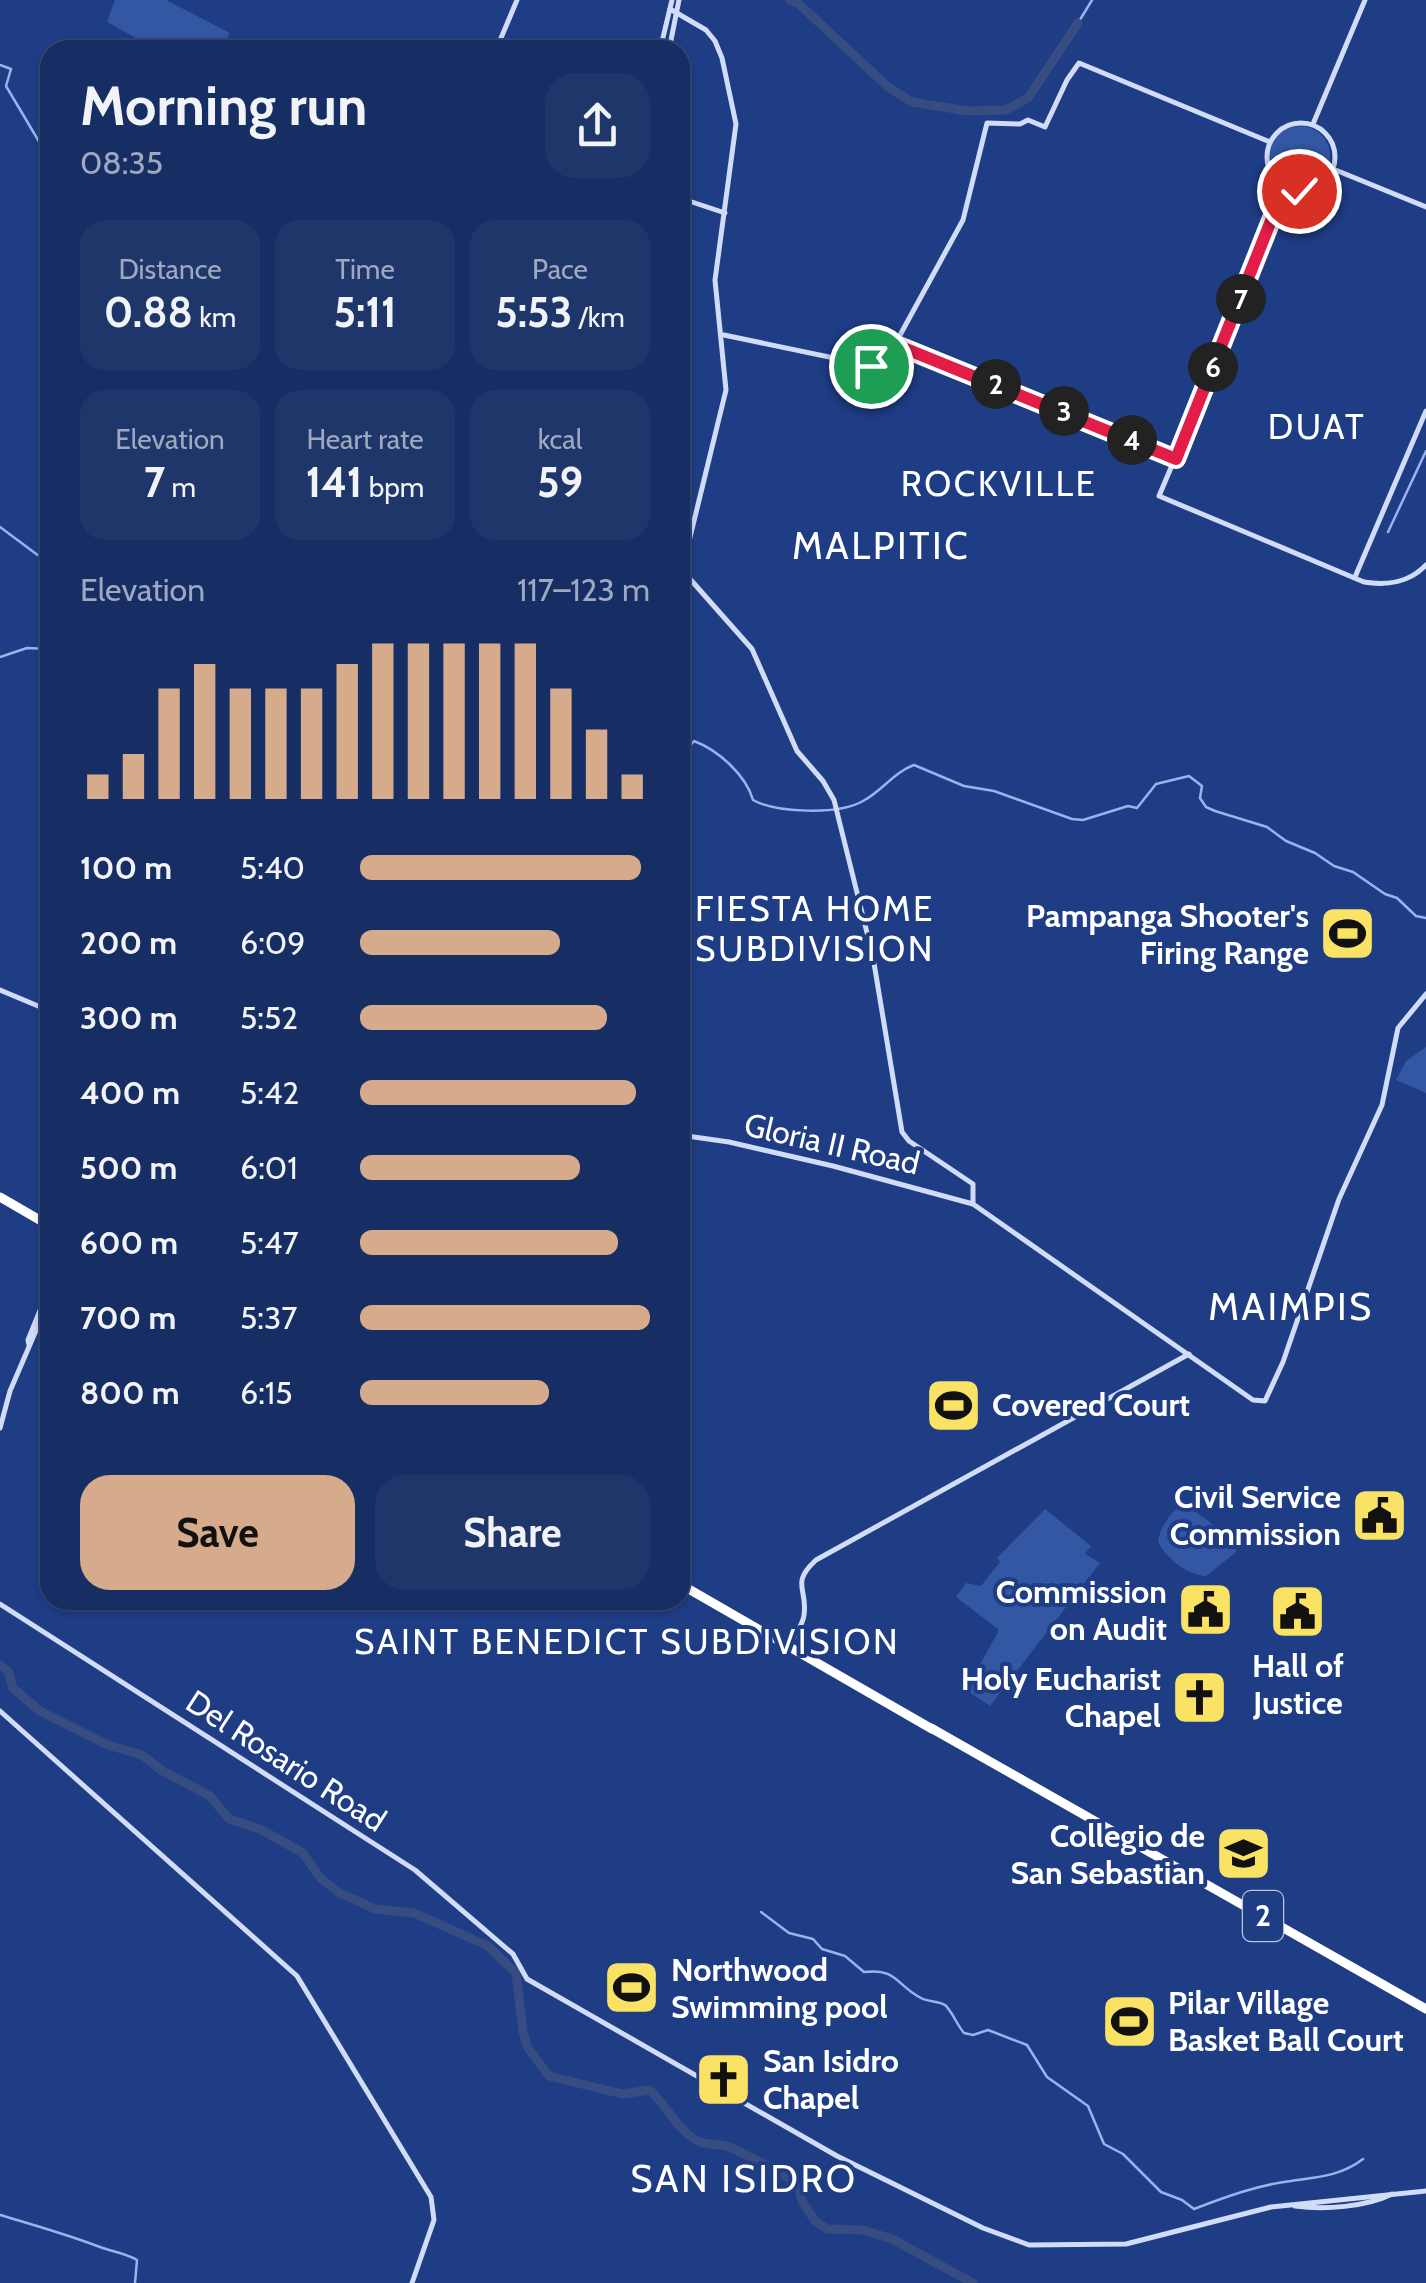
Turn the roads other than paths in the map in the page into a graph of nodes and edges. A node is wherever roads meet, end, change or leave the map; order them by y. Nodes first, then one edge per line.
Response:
1 (517, 0) edge
2 (676, 0) edge
3 (1365, 0) edge
4 (673, 10) junction
5 (500, 40) edge
6 (663, 40) edge
7 (671, 40) edge
8 (1312, 124) junction
9 (1270, 142) junction
10 (1333, 169) junction
11 (1284, 188) junction
12 (690, 201) edge
13 (1426, 207) edge
14 (725, 213) junction
15 (722, 335) junction
16 (894, 344) junction
17 (1426, 412) edge
18 (1176, 459) junction
19 (690, 538) edge
20 (1426, 565) edge
21 (1355, 576) junction
22 (690, 579) edge
23 (0, 990) edge
24 (1426, 994) edge
25 (40, 1007) edge
26 (690, 1136) edge
27 (0, 1197) edge
28 (973, 1204) junction
29 (40, 1220) edge
30 (40, 1311) edge
31 (40, 1325) edge
32 (29, 1345) junction
33 (1189, 1354) junction
34 (0, 1428) edge
35 (690, 1590) edge
36 (0, 1604) edge
37 (788, 1646) junction
38 (0, 1711) edge
39 (1426, 2008) edge
40 (1426, 2191) edge
41 (412, 2283) edge

1 - 5 street
2 - 4 street
3 - 8 street
4 - 6 street
4 - 7 street
4 - 14 street
8 - 9 street
8 - 10 street
9 - 11 street
9 - 16 street
10 - 11 street
10 - 13 street
11 - 18 street
12 - 14 street
14 - 15 street
15 - 16 street
15 - 19 street
16 - 18 street
17 - 21 street
18 - 21 street
20 - 21 street
22 - 28 street
23 - 25 street
24 - 33 street
26 - 28 street, Gloria II Road
27 - 29 highway
28 - 33 street
30 - 32 street
31 - 32 street
32 - 34 street
33 - 37 street
35 - 37 highway, 2
36 - 40 street, Del Rosario Road
37 - 39 highway, 2
38 - 41 street

